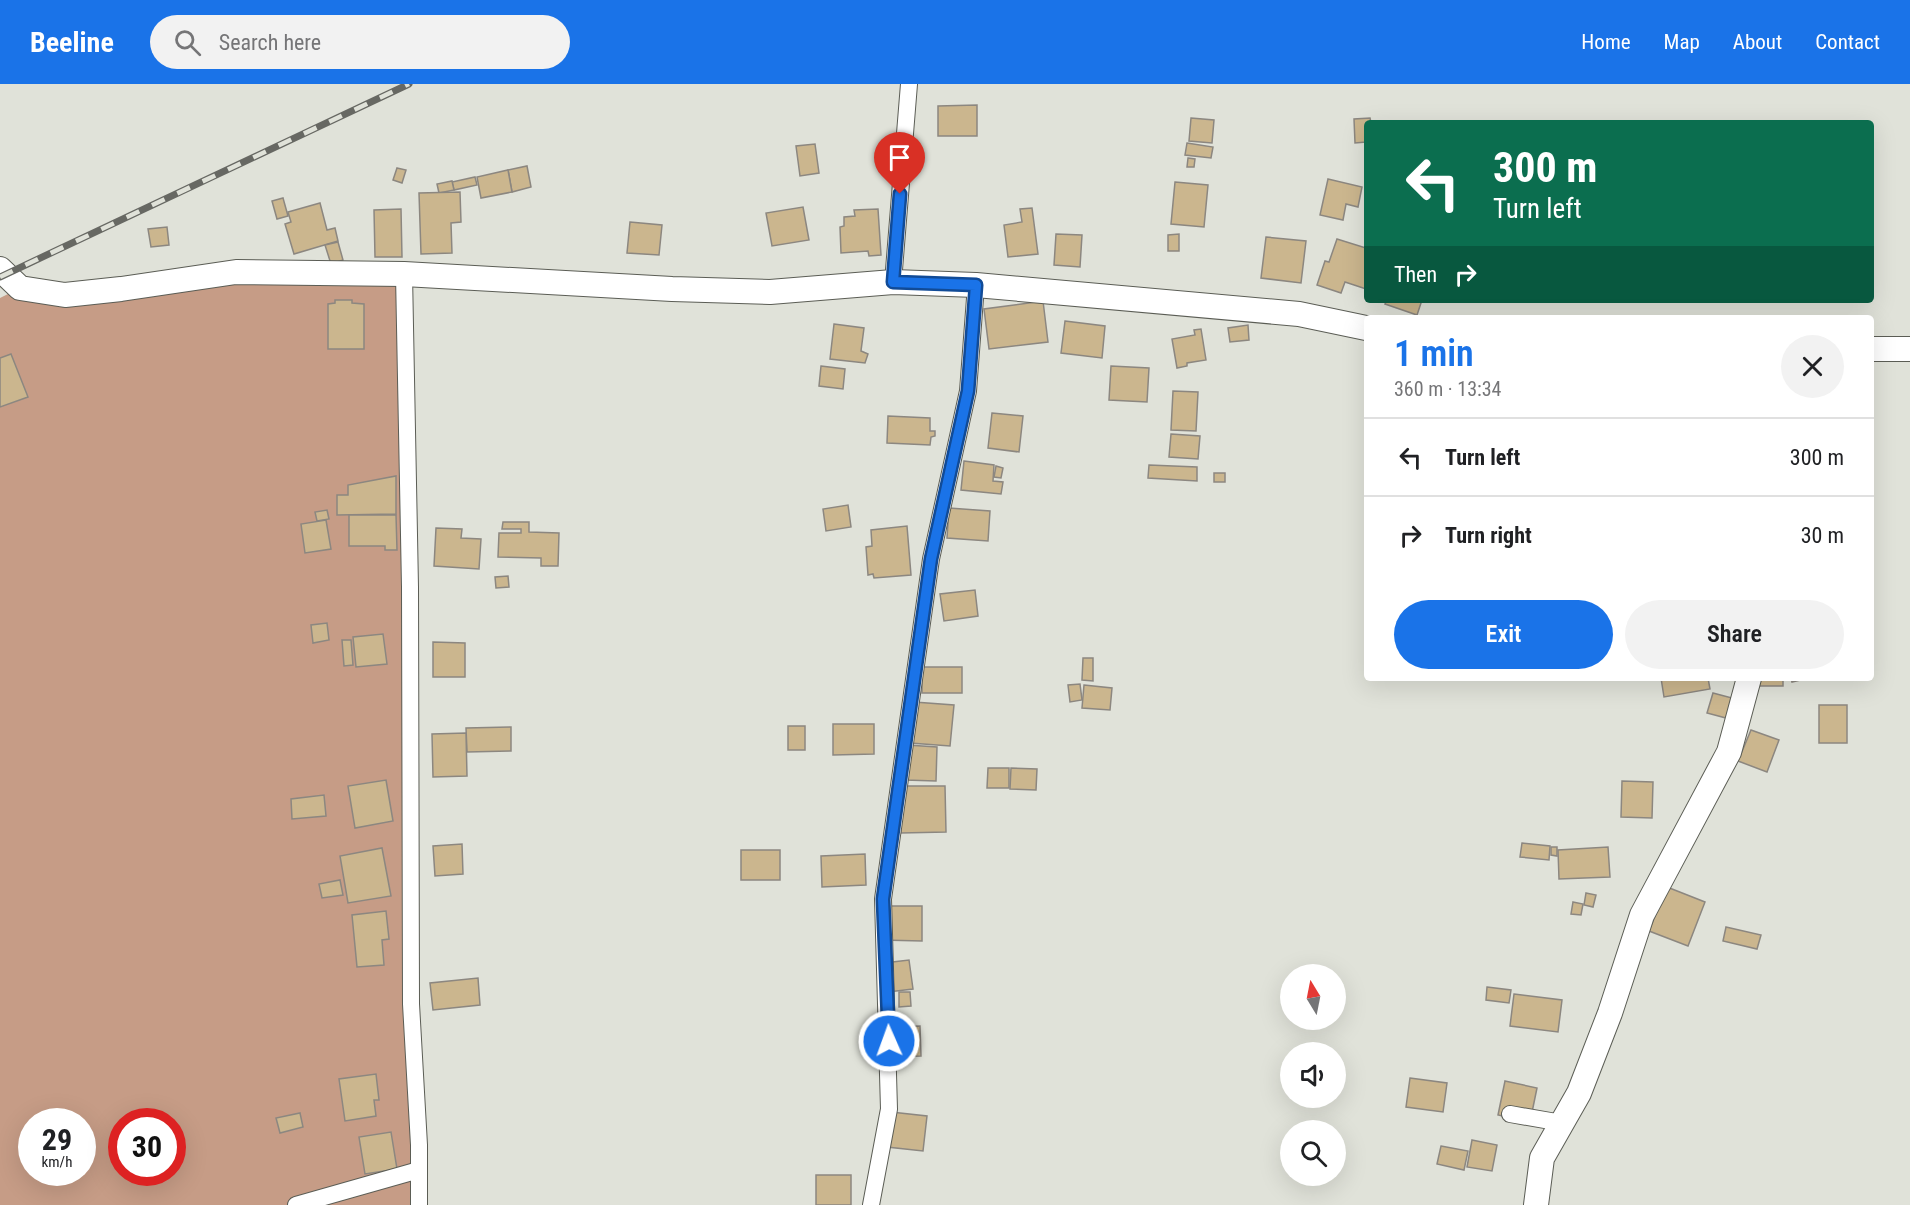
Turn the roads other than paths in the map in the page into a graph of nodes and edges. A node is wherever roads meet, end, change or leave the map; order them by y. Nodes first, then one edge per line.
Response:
1 (909, 84) edge
2 (0, 269) edge
3 (404, 274) junction
4 (893, 282) junction
5 (976, 285) junction
6 (1364, 328) edge
7 (1874, 349) edge
8 (1910, 349) edge
9 (1748, 681) edge
10 (1510, 1114) dead end
11 (1562, 1123) junction
12 (419, 1170) junction
13 (296, 1205) edge
14 (419, 1205) edge
15 (871, 1205) edge
16 (1536, 1205) edge

1 - 4 street
2 - 3 street
3 - 4 street
3 - 12 street
4 - 5 street
5 - 6 street
5 - 15 street
7 - 8 street
9 - 11 street
10 - 11 street
11 - 16 street
12 - 13 street
12 - 14 street

